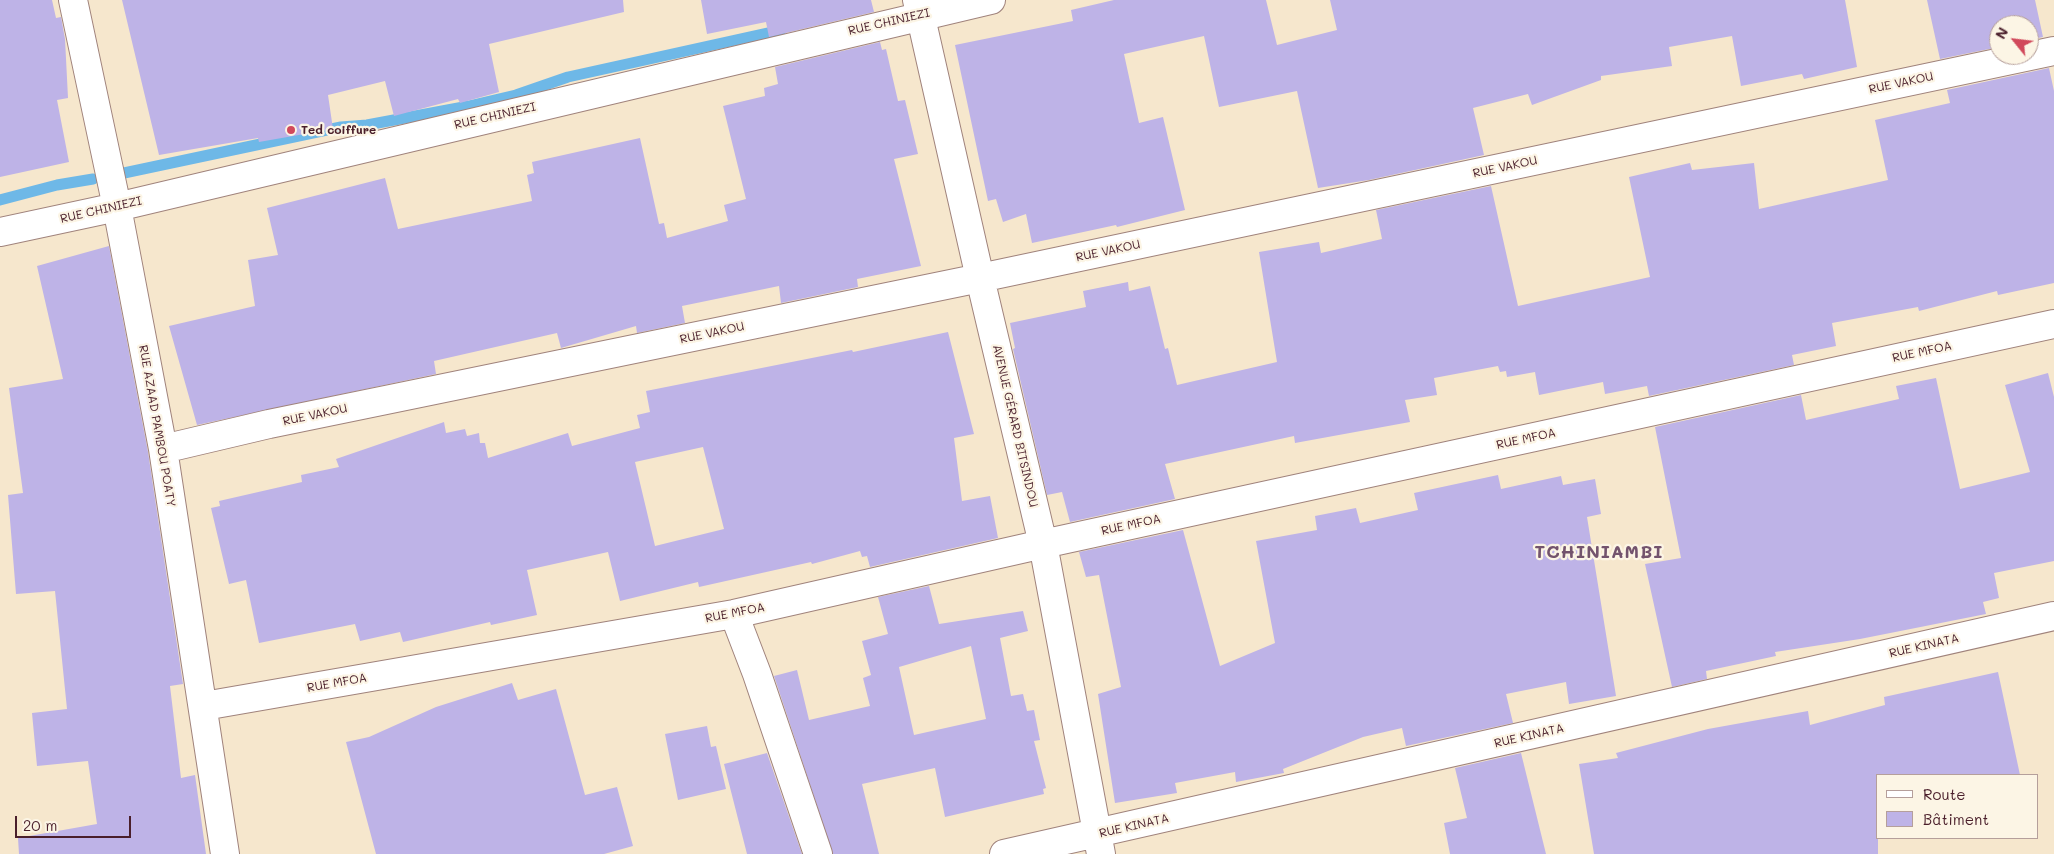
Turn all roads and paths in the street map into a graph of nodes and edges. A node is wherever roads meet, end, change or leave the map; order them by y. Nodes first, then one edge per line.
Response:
1 (73, 0) edge
2 (991, 0) edge
3 (919, 7) edge
4 (2054, 51) edge
5 (117, 206) junction
6 (0, 232) edge
7 (980, 278) junction
8 (2054, 324) edge
9 (162, 449) junction
10 (1043, 544) junction
11 (734, 614) junction
12 (2054, 616) edge
13 (204, 706) junction
14 (1099, 844) edge
15 (225, 854) edge
16 (818, 854) edge
17 (1004, 854) edge

1 - 5 street, RUE AZAAD PAMBOU POATY
2 - 3 street, RUE CHINIEZI
3 - 5 street, RUE CHINIEZI
3 - 7 street, AVENUE GÉRARD BITSINDOU
4 - 7 street, RUE VAKOU
5 - 6 street, RUE CHINIEZI
5 - 9 street, RUE AZAAD PAMBOU POATY
7 - 9 street, RUE VAKOU
7 - 10 street, AVENUE GÉRARD BITSINDOU
8 - 10 street, RUE MFOA
9 - 13 street, RUE AZAAD PAMBOU POATY
10 - 11 street, RUE MFOA
10 - 14 street, AVENUE GÉRARD BITSINDOU
11 - 13 street, RUE MFOA
11 - 16 street
12 - 14 street, RUE KINATA
13 - 15 street, RUE AZAAD PAMBOU POATY
14 - 17 street, RUE KINATA

